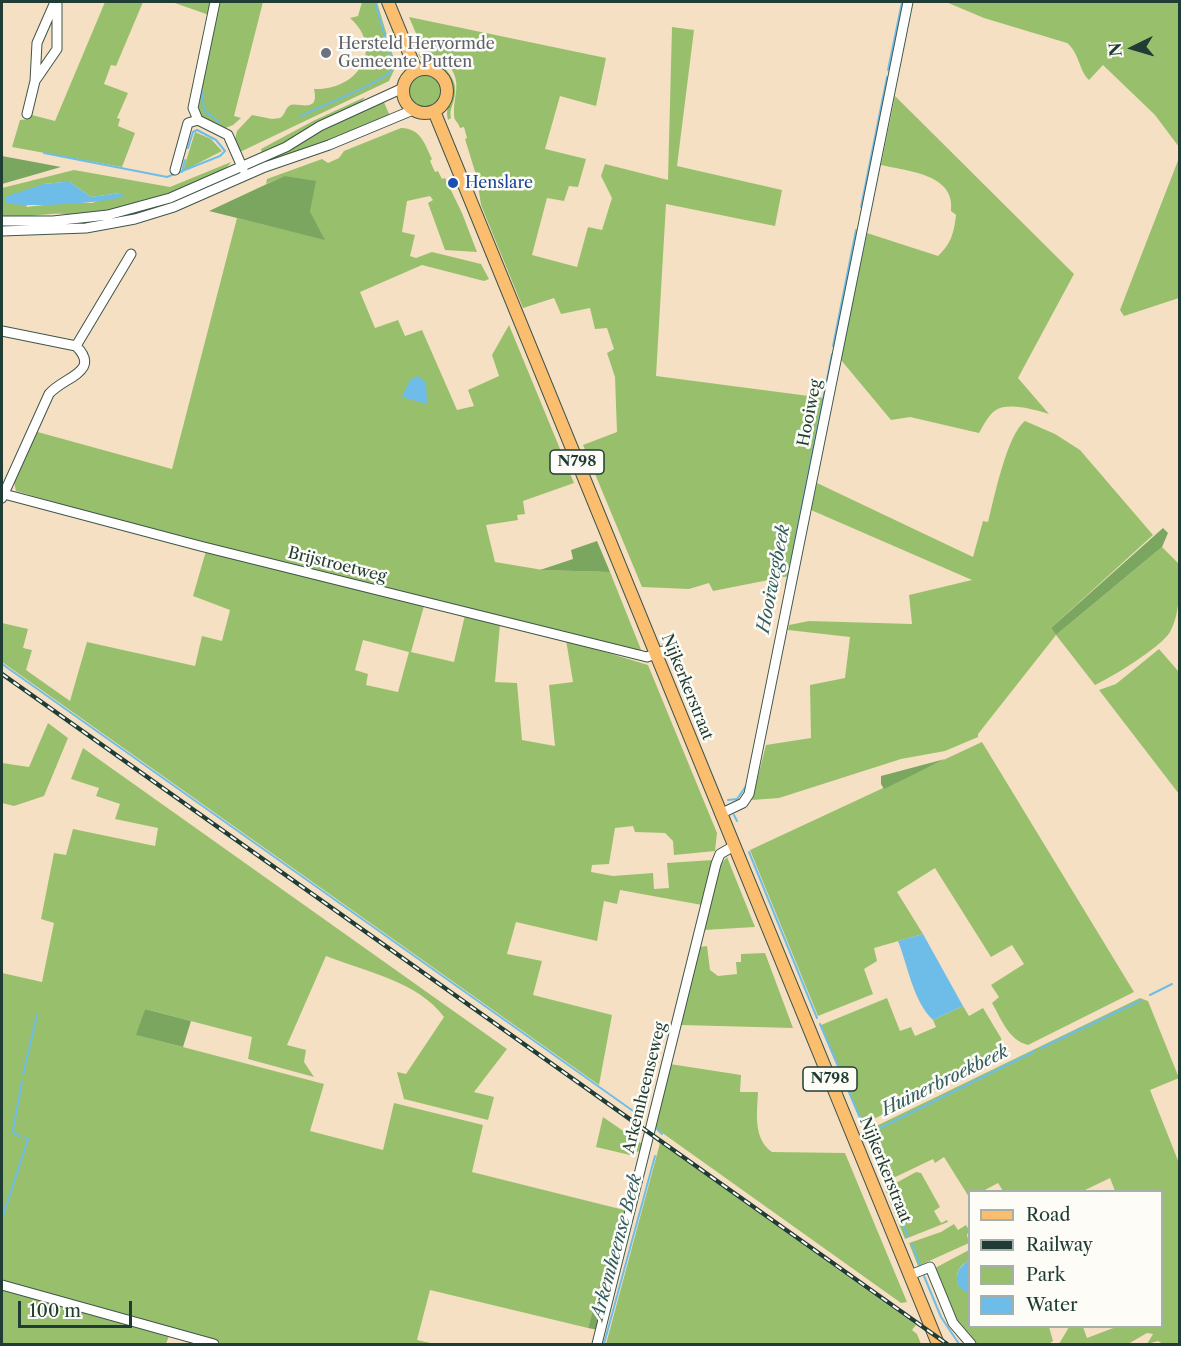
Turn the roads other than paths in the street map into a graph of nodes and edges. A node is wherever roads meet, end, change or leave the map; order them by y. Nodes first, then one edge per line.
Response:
1 (56, 2) edge
2 (215, 2) edge
3 (388, 2) edge
4 (908, 2) edge
5 (416, 70) junction
6 (35, 81) junction
7 (403, 88) junction
8 (413, 110) junction
9 (434, 111) junction
10 (27, 114) dead end
11 (198, 120) junction
12 (242, 166) junction
13 (175, 170) dead end
14 (246, 176) junction
15 (2, 221) edge
16 (2, 231) edge
17 (131, 254) dead end
18 (2, 331) edge
19 (76, 346) junction
20 (3, 497) edge
21 (659, 653) junction
22 (720, 814) junction
23 (734, 846) junction
24 (910, 1275) junction
25 (2, 1285) edge
26 (214, 1344) edge
27 (597, 1344) edge
28 (938, 1344) edge
29 (971, 1344) edge

1 - 6 street
1 - 6 street
2 - 11 street
3 - 5 main road
4 - 22 street, Hooiweg
5 - 7 main road
5 - 9 main road
6 - 10 street
7 - 8 main road
7 - 12 street
8 - 9 main road
8 - 14 street
9 - 21 main road, Nijkerkerstraat / N798
11 - 12 street
11 - 13 street
12 - 14 street
12 - 15 street
14 - 16 street
17 - 19 street
18 - 19 street
19 - 20 street
20 - 21 street, Brijstroetweg
21 - 22 main road, Nijkerkerstraat / N798
22 - 23 main road, Nijkerkerstraat / N798
23 - 24 main road, Nijkerkerstraat / N798
23 - 27 street, Arkemheenseweg
24 - 28 main road, Nijkerkerstraat / N798
24 - 29 street
25 - 26 street

